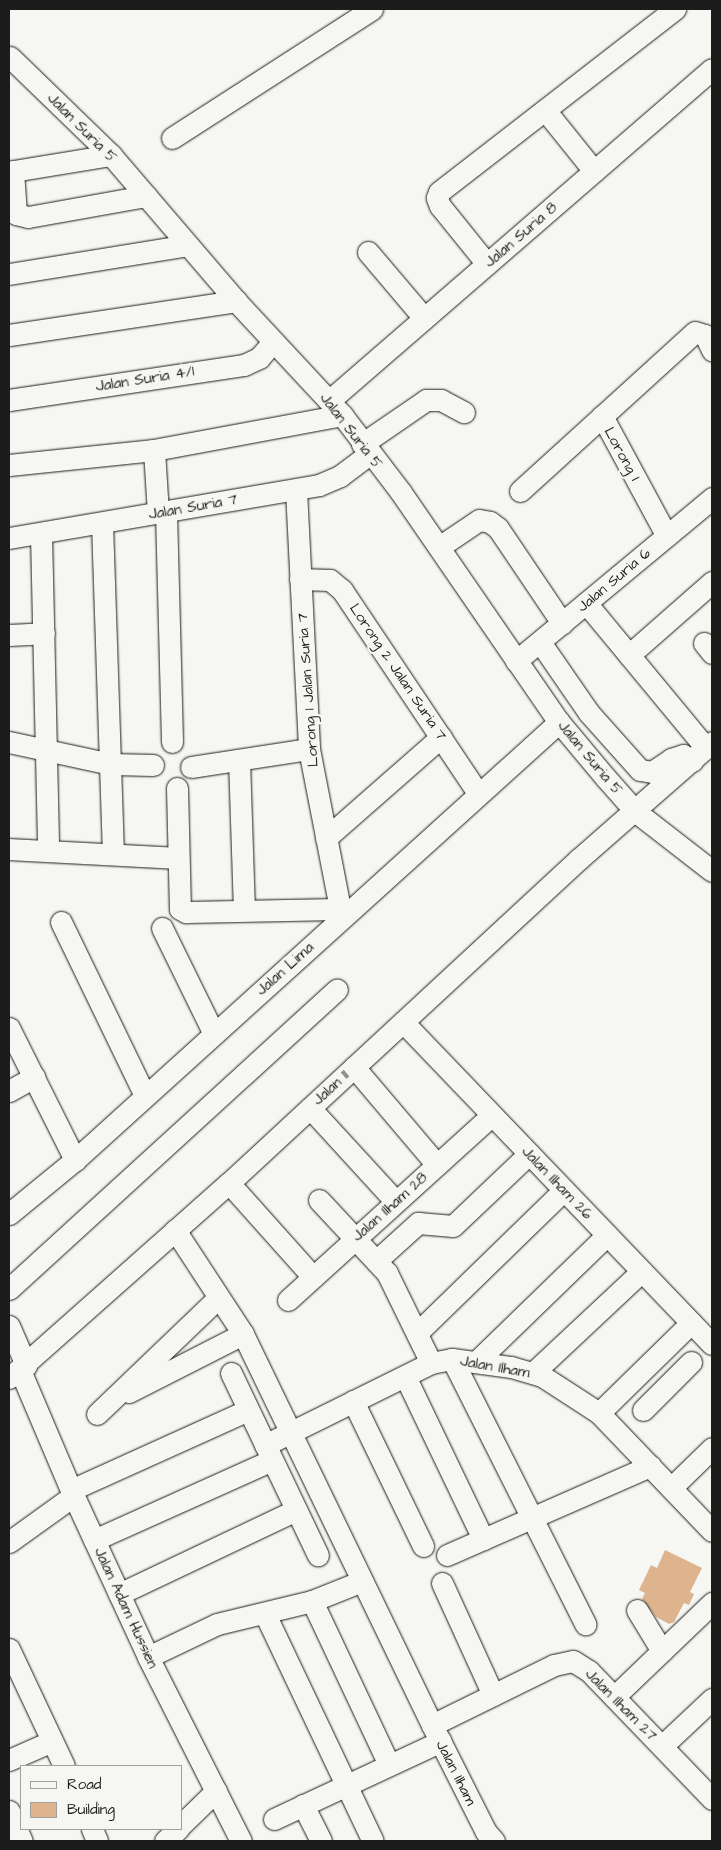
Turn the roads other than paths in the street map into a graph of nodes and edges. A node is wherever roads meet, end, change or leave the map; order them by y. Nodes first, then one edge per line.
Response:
1 (372, 9) edge
2 (675, 9) edge
3 (10, 57) edge
4 (712, 70) edge
5 (544, 110) junction
6 (172, 138) dead end
7 (111, 154) junction
8 (594, 171) junction
9 (146, 196) junction
10 (188, 245) junction
11 (368, 252) dead end
12 (487, 264) junction
13 (9, 274) edge
14 (236, 301) junction
15 (424, 318) junction
16 (9, 335) edge
17 (273, 342) junction
18 (712, 350) edge
19 (9, 400) edge
20 (336, 408) junction
21 (464, 412) dead end
22 (602, 416) junction
23 (365, 449) junction
24 (154, 450) junction
25 (9, 465) edge
26 (296, 490) junction
27 (520, 491) dead end
28 (712, 498) edge
29 (162, 512) junction
30 (102, 523) junction
31 (40, 534) junction
32 (667, 536) junction
33 (9, 538) edge
34 (439, 547) junction
35 (300, 579) junction
36 (712, 582) edge
37 (586, 603) junction
38 (562, 623) junction
39 (44, 633) junction
40 (9, 635) edge
41 (540, 642) junction
42 (629, 654) junction
43 (516, 661) junction
44 (559, 722) junction
45 (441, 737) junction
46 (9, 742) edge
47 (172, 742) dead end
48 (309, 749) junction
49 (48, 750) junction
50 (703, 750) edge
51 (239, 760) junction
52 (111, 764) junction
53 (153, 765) dead end
54 (191, 767) dead end
55 (177, 788) dead end
56 (478, 793) junction
57 (636, 812) junction
58 (326, 838) junction
59 (9, 849) edge
60 (48, 850) junction
61 (113, 854) junction
62 (178, 858) junction
63 (712, 871) edge
64 (244, 909) junction
65 (340, 913) junction
66 (61, 922) dead end
67 (162, 928) dead end
68 (338, 990) dead end
69 (403, 1022) junction
70 (9, 1028) edge
71 (214, 1034) junction
72 (354, 1067) junction
73 (34, 1077) junction
74 (9, 1092) edge
75 (145, 1096) junction
76 (310, 1108) junction
77 (492, 1115) junction
78 (530, 1154) junction
79 (75, 1160) junction
80 (437, 1165) junction
81 (229, 1183) junction
82 (564, 1190) junction
83 (319, 1200) dead end
84 (396, 1202) junction
85 (9, 1214) edge
86 (174, 1230) junction
87 (607, 1235) junction
88 (354, 1240) junction
89 (376, 1261) junction
90 (642, 1271) junction
91 (313, 1277) junction
92 (9, 1289) edge
93 (218, 1298) junction
94 (288, 1300) dead end
95 (691, 1322) junction
96 (9, 1326) edge
97 (417, 1333) junction
98 (243, 1334) junction
99 (712, 1344) edge
100 (441, 1361) junction
101 (477, 1361) junction
102 (691, 1362) dead end
103 (648, 1365) junction
104 (18, 1371) edge
105 (231, 1373) dead end
106 (533, 1373) junction
107 (405, 1376) junction
108 (666, 1386) junction
109 (112, 1400) junction
110 (353, 1401) junction
111 (248, 1410) junction
112 (643, 1410) dead end
113 (599, 1413) junction
114 (97, 1414) dead end
115 (291, 1431) junction
116 (712, 1448) edge
117 (269, 1452) junction
118 (650, 1466) junction
119 (671, 1488) junction
120 (72, 1493) junction
121 (296, 1510) junction
122 (530, 1518) junction
123 (710, 1524) edge
124 (484, 1539) junction
125 (94, 1540) junction
126 (9, 1542) edge
127 (423, 1546) dead end
128 (318, 1555) dead end
129 (447, 1555) dead end
130 (362, 1581) junction
131 (442, 1583) dead end
132 (119, 1594) junction
133 (312, 1602) junction
134 (712, 1603) edge
135 (637, 1610) dead end
136 (265, 1614) junction
137 (712, 1620) edge
138 (585, 1624) dead end
139 (9, 1649) edge
140 (662, 1651) junction
141 (148, 1657) junction
142 (494, 1695) junction
143 (619, 1701) junction
144 (711, 1701) edge
145 (436, 1733) junction
146 (52, 1741) junction
147 (662, 1746) junction
148 (9, 1760) edge
149 (64, 1765) edge
150 (389, 1765) junction
151 (345, 1785) junction
152 (216, 1791) junction
153 (712, 1799) edge
154 (303, 1805) junction
155 (9, 1811) edge
156 (274, 1818) dead end
157 (182, 1824) edge
158 (177, 1830) edge
159 (22, 1841) edge
160 (165, 1841) edge
161 (241, 1841) edge
162 (321, 1841) edge
163 (373, 1841) edge
164 (494, 1841) edge

1 - 6 street
2 - 5 street
3 - 7 street, Jalan Suria 5
4 - 8 street, Jalan Suria 8
5 - 8 street
5 - 12 street
7 - 9 street, Jalan Suria 5
7 - 9 street
8 - 12 street, Jalan Suria 8
9 - 10 street, Jalan Suria 5
10 - 13 street
10 - 14 street, Jalan Suria 5
11 - 15 street
12 - 15 street, Jalan Suria 8
14 - 16 street
14 - 17 street, Jalan Suria 5
15 - 20 street, Jalan Suria 8
17 - 19 street, Jalan Suria 4/1
17 - 20 street, Jalan Suria 5
18 - 22 street
20 - 23 street, Jalan Suria 5
20 - 24 street
21 - 23 street, Jalan Suria 7
22 - 27 street, Lorong 1
22 - 32 street, Lorong 1
23 - 26 street, Jalan Suria 7
23 - 34 street, Jalan Suria 5
24 - 25 street
24 - 29 street
26 - 29 street, Jalan Suria 7
26 - 35 street, Lorong 1 Jalan Suria 7
28 - 32 street, Jalan Suria 6
29 - 30 street, Jalan Suria 7
29 - 47 street
30 - 31 street, Jalan Suria 7
30 - 52 street
31 - 33 street, Jalan Suria 7
31 - 39 street
32 - 37 street, Jalan Suria 6
34 - 38 street
34 - 43 street, Jalan Suria 5
35 - 45 street, Lorong 2 Jalan Suria 7
35 - 48 street, Lorong 1 Jalan Suria 7
36 - 42 street
37 - 38 street, Jalan Suria 6
37 - 42 street
38 - 41 street, Jalan Suria 6
39 - 40 street
39 - 49 street
41 - 43 street, Jalan Suria 6
41 - 50 street
42 - 50 street
43 - 44 street, Jalan Suria 5
44 - 56 street, Jalan Lima
44 - 57 street, Jalan Suria 5
45 - 56 street, Lorong 2 Jalan Suria 7
45 - 58 street
46 - 49 street
48 - 51 street
48 - 58 street, Lorong 1 Jalan Suria 7
49 - 52 street
49 - 60 street
50 - 57 street, Jalan 11
51 - 54 street
51 - 64 street
52 - 53 street
52 - 61 street
55 - 62 street
56 - 65 street, Jalan Lima
57 - 63 street, Jalan Suria 5
57 - 69 street, Jalan 11
58 - 65 street, Lorong 1 Jalan Suria 7
59 - 60 street
60 - 61 street
61 - 62 street
62 - 64 street
64 - 65 street
65 - 71 street, Jalan Lima
66 - 75 street
67 - 71 street
68 - 92 street
69 - 72 street, Jalan 11
69 - 77 street, Jalan Ilham 26
70 - 73 street
71 - 75 street, Jalan Lima
72 - 76 street, Jalan 11
72 - 80 street
73 - 74 street
73 - 79 street
75 - 79 street, Jalan Lima
76 - 81 street, Jalan 11
76 - 84 street
77 - 78 street, Jalan Ilham 26
77 - 80 street, Jalan Ilham 28
78 - 82 street, Jalan Ilham 26
78 - 89 street
79 - 85 street, Jalan Lima
80 - 84 street, Jalan Ilham 28
81 - 86 street, Jalan 11
81 - 91 street
82 - 87 street, Jalan Ilham 26
82 - 97 street
83 - 88 street
84 - 88 street, Jalan Ilham 28
86 - 93 street, Jalan Ilham
86 - 104 street, Jalan 11
87 - 90 street, Jalan Ilham 26
87 - 101 street
88 - 89 street
88 - 91 street, Jalan Ilham 28
89 - 97 street
90 - 95 street, Jalan Ilham 26
90 - 106 street
91 - 94 street, Jalan Ilham 28
93 - 98 street, Jalan Ilham
93 - 109 street
95 - 99 street, Jalan Ilham 26
95 - 103 street
96 - 104 street, Jalan Adam Hussien
97 - 100 street
98 - 109 street
98 - 115 street, Jalan Ilham
100 - 101 street, Jalan Ilham
100 - 107 street, Jalan Ilham
100 - 122 street
101 - 106 street, Jalan Ilham
102 - 108 street
103 - 108 street
103 - 113 street
104 - 120 street, Jalan Adam Hussien
105 - 111 street
106 - 113 street, Jalan Ilham
107 - 110 street, Jalan Ilham
107 - 124 street
108 - 112 street
109 - 114 street
110 - 115 street, Jalan Ilham
110 - 127 street
111 - 117 street
111 - 120 street
113 - 118 street, Jalan Ilham
115 - 117 street
115 - 130 street, Jalan Ilham
116 - 119 street
117 - 121 street
117 - 125 street
118 - 119 street, Jalan Ilham
118 - 122 street
119 - 123 street, Jalan Ilham
120 - 125 street, Jalan Adam Hussien
120 - 126 street
121 - 128 street
121 - 132 street
122 - 124 street
122 - 138 street
124 - 129 street
125 - 132 street, Jalan Adam Hussien
130 - 133 street
130 - 145 street, Jalan Ilham
131 - 142 street
132 - 141 street, Jalan Adam Hussien
133 - 136 street
133 - 150 street
134 - 140 street
135 - 140 street
136 - 141 street
136 - 151 street
137 - 143 street
139 - 146 street
140 - 143 street
141 - 152 street, Jalan Adam Hussien
142 - 143 street, Jalan Ilham 27
142 - 145 street, Jalan Ilham 27
143 - 147 street, Jalan Ilham 27
144 - 147 street
145 - 150 street, Jalan Ilham 27
145 - 164 street, Jalan Ilham
146 - 148 street
146 - 149 street
147 - 153 street, Jalan Ilham 27
150 - 151 street, Jalan Ilham 27
151 - 154 street, Jalan Ilham 27
151 - 163 street
152 - 157 street
152 - 161 street, Jalan Adam Hussien
154 - 156 street, Jalan Ilham 27
154 - 162 street
155 - 159 street
158 - 160 street

